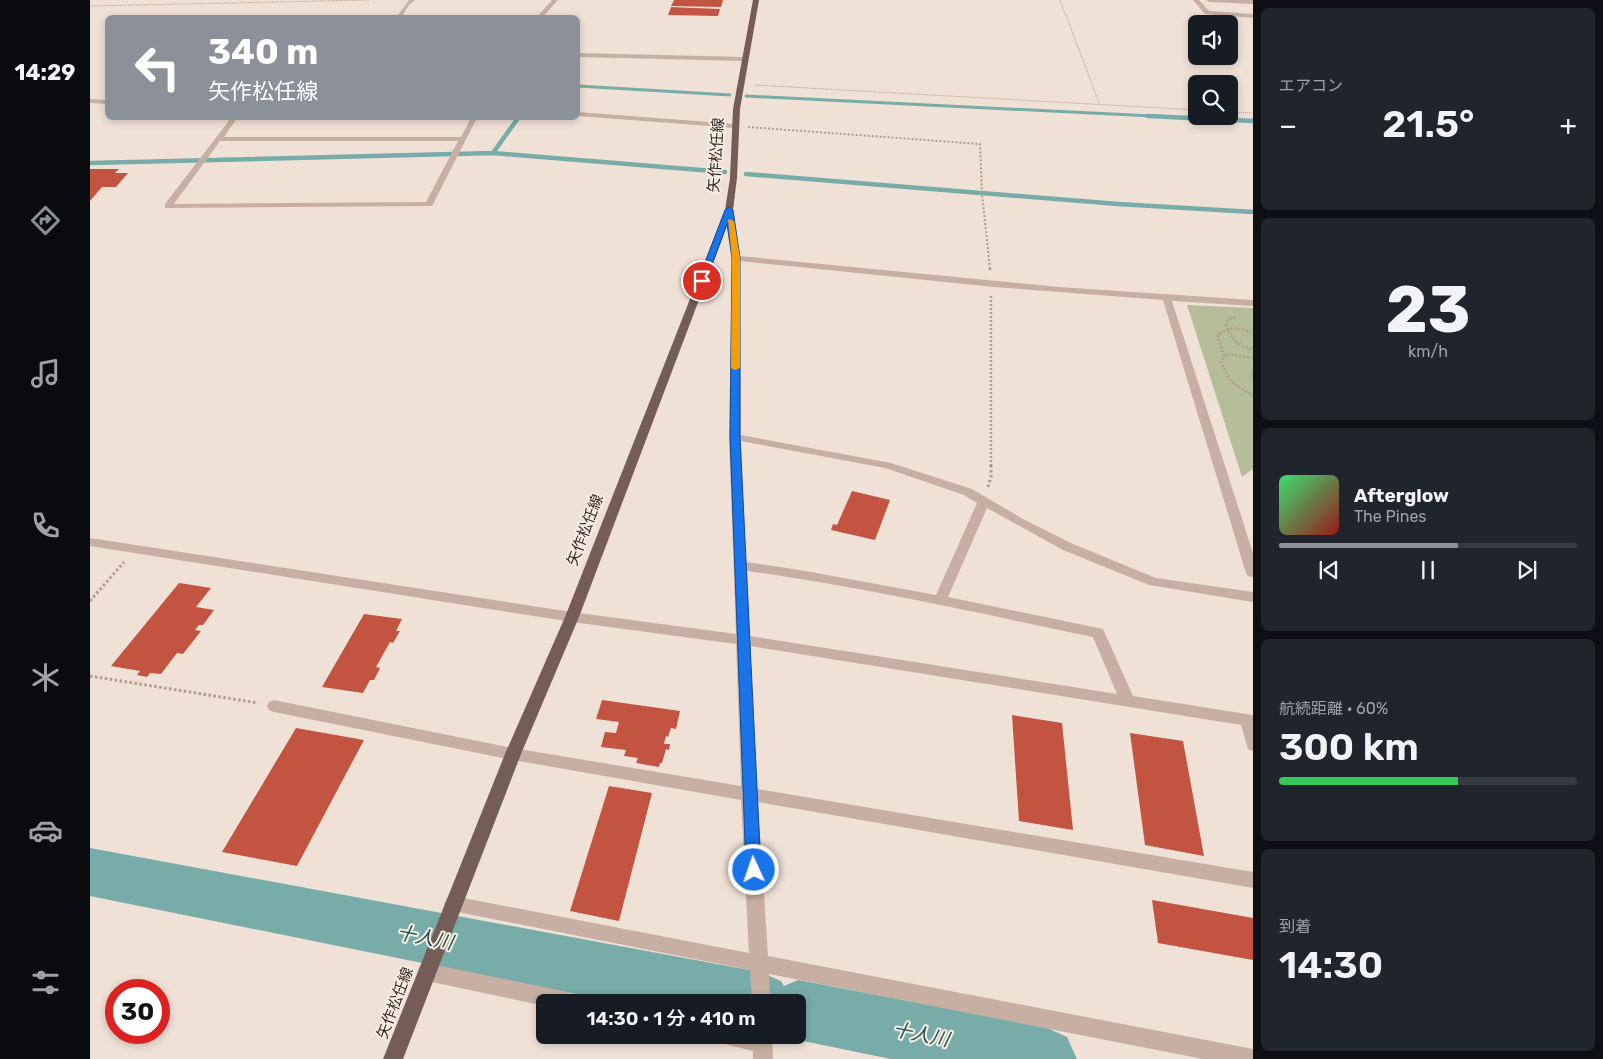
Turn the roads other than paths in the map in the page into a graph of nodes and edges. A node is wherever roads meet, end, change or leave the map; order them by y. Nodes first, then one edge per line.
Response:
1 (412, 0) edge
2 (555, 0) edge
3 (756, 0) edge
4 (1196, 0) edge
5 (1209, 0) edge
6 (1253, 2) edge
7 (400, 15) edge
8 (541, 15) edge
9 (1253, 16) edge
10 (580, 54) edge
11 (744, 59) junction
12 (90, 101) edge
13 (105, 102) edge
14 (580, 114) edge
15 (233, 120) edge
16 (473, 120) edge
17 (735, 126) junction
18 (464, 139) junction
19 (218, 140) junction
20 (729, 210) junction
21 (736, 258) junction
22 (1167, 299) junction
23 (1253, 303) edge
24 (735, 437) junction
25 (984, 501) junction
26 (90, 542) edge
27 (740, 566) junction
28 (1253, 573) edge
29 (1253, 597) edge
30 (940, 600) junction
31 (572, 617) junction
32 (744, 640) junction
33 (1128, 701) junction
34 (274, 706) road end
35 (1250, 720) edge
36 (1253, 745) edge
37 (513, 754) junction
38 (749, 794) junction
39 (1253, 880) edge
40 (453, 904) junction
41 (759, 963) junction
42 (427, 972) junction
43 (761, 994) edge
44 (536, 995) edge
45 (1253, 1058) edge
46 (393, 1059) edge

1 - 7 street
2 - 8 street
3 - 11 main road, 矢作松任線
4 - 9 street
5 - 6 street
10 - 11 street
11 - 17 main road, 矢作松任線
12 - 13 street
14 - 17 street
15 - 19 street
16 - 18 street
17 - 20 main road, 矢作松任線
18 - 19 street
18 - 19 street
20 - 21 street
20 - 31 main road, 矢作松任線
21 - 22 street
21 - 24 street
22 - 23 street
22 - 28 street
24 - 25 street
24 - 27 street
25 - 29 street
25 - 30 street
26 - 31 street
27 - 30 street
27 - 32 street
30 - 33 street
31 - 32 street
31 - 37 main road, 矢作松任線
32 - 33 street
32 - 38 street
33 - 35 street
34 - 37 street
35 - 36 street
37 - 38 street
37 - 40 main road, 矢作松任線
38 - 39 street
38 - 41 street
40 - 41 street
40 - 42 main road, 矢作松任線
41 - 43 street
41 - 45 street
42 - 44 street
42 - 46 main road, 矢作松任線

